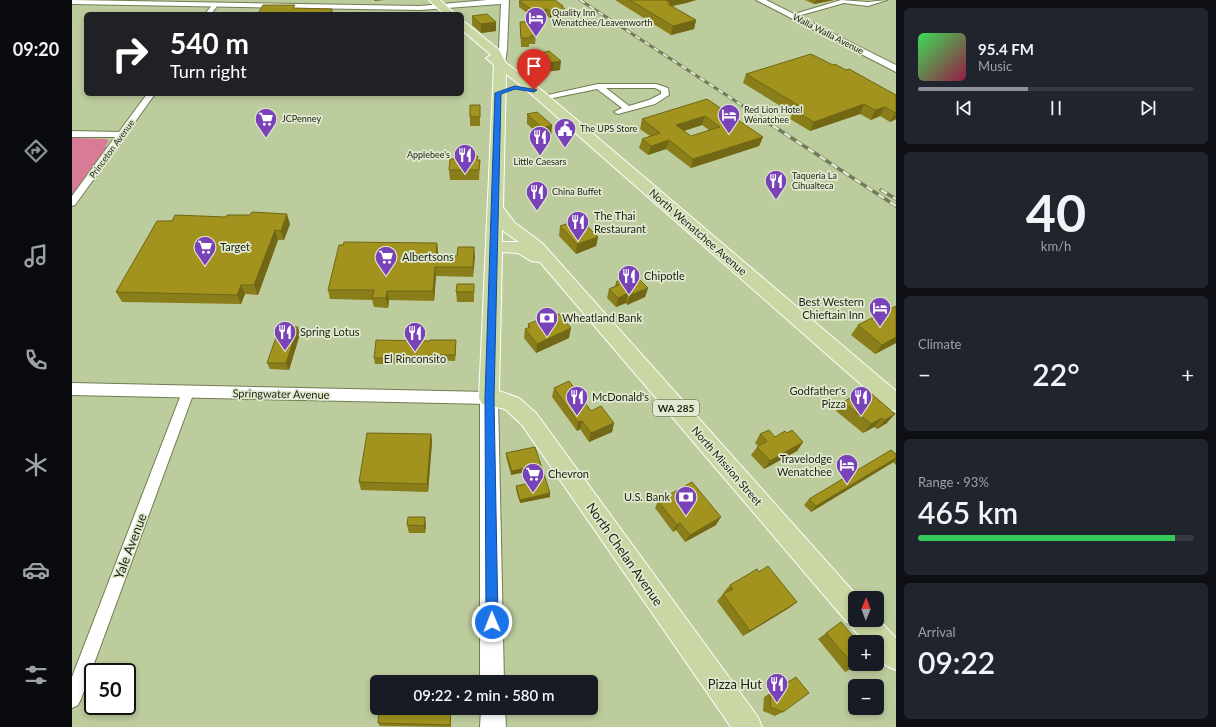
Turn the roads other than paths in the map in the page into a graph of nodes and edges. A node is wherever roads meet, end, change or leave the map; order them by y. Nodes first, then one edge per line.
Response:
1 (419, 0) edge
2 (424, 0) edge
3 (760, 0) edge
4 (884, 0) edge
5 (76, 1) edge
6 (504, 1) edge
7 (215, 5) junction
8 (437, 7) edge
9 (406, 8) junction
10 (210, 12) edge
11 (446, 12) edge
12 (791, 16) junction
13 (464, 27) edge
14 (464, 35) edge
15 (500, 63) junction
16 (896, 69) edge
17 (598, 86) junction
18 (507, 90) junction
19 (539, 94) junction
20 (150, 96) edge
21 (628, 109) junction
22 (618, 112) dead end
23 (72, 134) edge
24 (122, 135) junction
25 (72, 203) edge
26 (495, 207) junction
27 (494, 247) junction
28 (552, 267) junction
29 (72, 389) edge
30 (188, 392) junction
31 (490, 398) junction
32 (896, 403) edge
33 (848, 604) edge
34 (868, 627) edge
35 (896, 657) edge
36 (492, 675) edge
37 (72, 699) edge
38 (493, 715) edge
39 (493, 727) edge
40 (748, 727) edge

1 - 9 street
2 - 8 main road
3 - 12 street, Walla Walla Avenue
4 - 12 street
5 - 7 street
6 - 8 street
6 - 15 street
7 - 9 street
7 - 10 street
8 - 9 street
8 - 11 main road
12 - 16 street, Walla Walla Avenue
13 - 15 main road, North Wenatchee Avenue
14 - 15 main road, North Wenatchee Avenue
15 - 18 main road
15 - 19 main road, North Wenatchee Avenue
17 - 19 street
17 - 21 street
17 - 21 street
18 - 19 main road
18 - 26 main road
19 - 32 main road, North Wenatchee Avenue
20 - 24 street, Princeton Avenue
21 - 22 street
23 - 24 street
24 - 25 street, Princeton Avenue
26 - 27 main road
26 - 28 main road, North Mission Street / WA 285
27 - 28 main road, North Mission Street / WA 285
27 - 31 main road
28 - 33 main road, North Mission Street / WA 285
29 - 30 street, Springwater Avenue
30 - 31 street, Springwater Avenue
30 - 37 street, Yale Avenue
31 - 36 main road
31 - 40 main road, North Chelan Avenue
34 - 35 main road
38 - 39 main road

